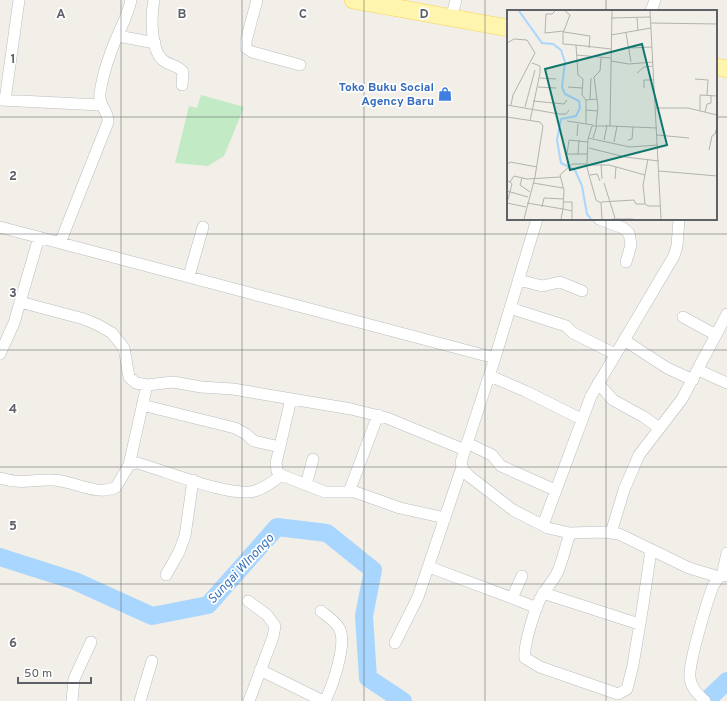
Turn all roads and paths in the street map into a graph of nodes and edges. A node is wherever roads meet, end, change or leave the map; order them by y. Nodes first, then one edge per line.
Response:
1 (19, 0) edge
2 (130, 0) edge
3 (154, 0) edge
4 (257, 0) edge
5 (353, 0) edge
6 (456, 0) edge
7 (655, 0) edge
8 (651, 10) edge
9 (451, 18) junction
10 (507, 28) edge
11 (118, 36) junction
12 (155, 43) junction
13 (300, 65) dead end
14 (717, 67) edge
15 (727, 69) edge
16 (182, 86) dead end
17 (2, 100) edge
18 (100, 105) junction
19 (537, 220) edge
20 (602, 220) edge
21 (680, 220) edge
22 (0, 227) edge
23 (202, 227) dead end
24 (39, 237) junction
25 (60, 242) junction
26 (626, 262) dead end
27 (189, 276) junction
28 (519, 280) junction
29 (582, 290) dead end
30 (20, 302) junction
31 (510, 308) junction
32 (727, 314) edge
33 (683, 317) dead end
34 (716, 335) junction
35 (624, 340) junction
36 (0, 354) edge
37 (615, 354) junction
38 (495, 358) junction
39 (698, 370) junction
40 (490, 376) junction
41 (693, 380) junction
42 (598, 383) junction
43 (727, 383) edge
44 (147, 385) junction
45 (291, 399) junction
46 (142, 405) junction
47 (378, 416) junction
48 (582, 419) junction
49 (659, 428) junction
50 (466, 446) junction
51 (280, 447) junction
52 (313, 459) dead end
53 (129, 464) junction
54 (462, 467) junction
55 (282, 475) junction
56 (0, 478) edge
57 (193, 480) junction
58 (306, 485) junction
59 (555, 490) junction
60 (349, 492) junction
61 (445, 518) junction
62 (543, 526) junction
63 (611, 532) junction
64 (570, 533) junction
65 (651, 550) junction
66 (727, 553) edge
67 (429, 567) junction
68 (166, 575) dead end
69 (522, 576) dead end
70 (723, 576) edge
71 (543, 593) junction
72 (512, 598) junction
73 (248, 601) dead end
74 (537, 608) junction
75 (321, 611) dead end
76 (639, 624) junction
77 (91, 642) dead end
78 (395, 643) dead end
79 (152, 661) dead end
80 (260, 670) junction
81 (72, 701) edge
82 (140, 701) edge
83 (249, 701) edge
84 (324, 701) edge
85 (705, 701) edge

1 - 17 street
2 - 11 street
3 - 12 street
4 - 13 street
5 - 9 main road
6 - 9 street
7 - 8 street
9 - 10 main road
11 - 12 street
11 - 18 street
12 - 16 street
14 - 15 main road
17 - 18 street
18 - 25 street
19 - 28 street
20 - 26 street
21 - 35 street
22 - 24 street
23 - 27 street
24 - 25 street
24 - 30 street
25 - 27 street
27 - 38 street
28 - 29 street
28 - 31 street
30 - 36 street
30 - 44 street
31 - 37 street
31 - 38 street
32 - 34 street
33 - 34 street
34 - 39 street
35 - 37 street
35 - 41 street
37 - 42 street
38 - 40 street
39 - 41 street
39 - 43 street
40 - 48 street
40 - 50 street
41 - 49 street
42 - 48 street
42 - 49 street
44 - 45 street
44 - 46 street
45 - 47 street
45 - 51 street
46 - 51 street
46 - 53 street
47 - 50 street
47 - 60 street
48 - 59 street
49 - 63 street
50 - 54 street
50 - 59 street
51 - 55 street
52 - 58 street
53 - 56 street
53 - 57 street
54 - 61 street
54 - 62 street
55 - 57 street
55 - 58 street
57 - 68 street
58 - 60 street
59 - 62 street
60 - 61 street
61 - 67 street
62 - 64 street
63 - 64 street
63 - 65 street
64 - 71 street
65 - 70 street
65 - 76 street
66 - 70 street
67 - 72 street
67 - 78 street
69 - 72 street
70 - 85 street
71 - 74 street
71 - 76 street
72 - 74 street
73 - 80 street
74 - 76 street
75 - 84 street
77 - 81 street
79 - 82 street
80 - 83 street
80 - 84 street

